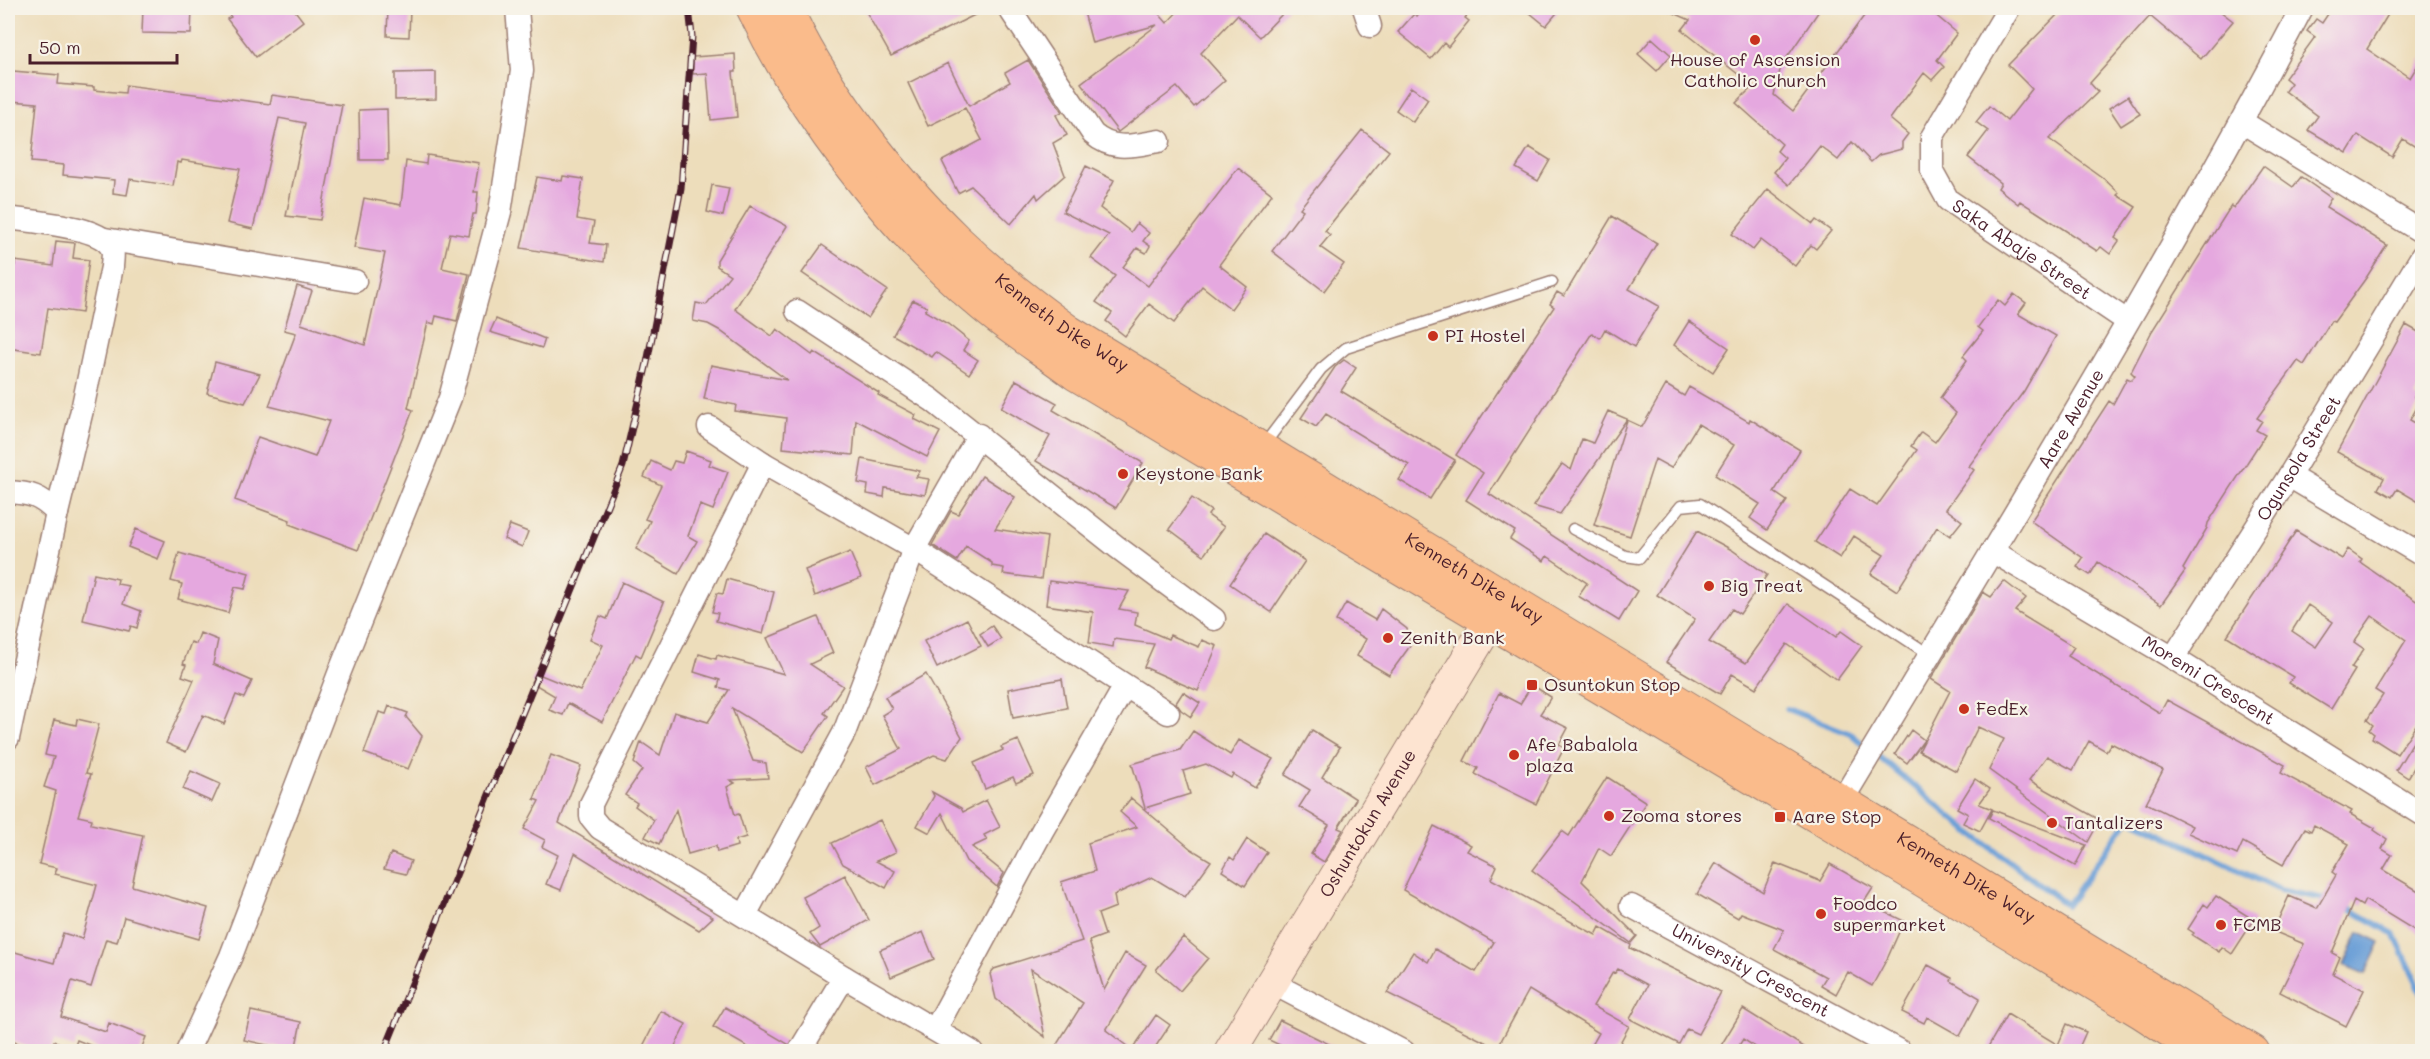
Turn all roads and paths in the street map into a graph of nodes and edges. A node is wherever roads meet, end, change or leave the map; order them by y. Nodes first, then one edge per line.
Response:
1 (517, 8) edge
2 (753, 8) edge
3 (786, 8) edge
4 (1009, 8) edge
5 (2302, 8) edge
6 (1998, 12) edge
7 (2242, 122) junction
8 (1159, 141) dead end
9 (8, 218) edge
10 (2422, 232) edge
11 (105, 239) junction
12 (2422, 256) edge
13 (355, 281) dead end
14 (1552, 282) dead end
15 (797, 311) dead end
16 (2127, 321) junction
17 (709, 427) dead end
18 (979, 435) junction
19 (1252, 455) junction
20 (763, 463) junction
21 (2289, 476) junction
22 (8, 492) edge
23 (57, 513) junction
24 (1574, 529) dead end
25 (914, 549) junction
26 (1992, 551) junction
27 (2422, 555) edge
28 (1498, 608) junction
29 (1214, 619) dead end
30 (1930, 655) junction
31 (2173, 658) junction
32 (1125, 686) junction
33 (1168, 713) dead end
34 (8, 738) edge
35 (1831, 810) junction
36 (2422, 814) edge
37 (1631, 906) dead end
38 (745, 915) junction
39 (844, 977) junction
40 (1272, 983) junction
41 (936, 1028) junction
42 (1868, 1044) edge
43 (968, 1050) edge
44 (186, 1052) edge
45 (799, 1052) edge
46 (1230, 1052) edge
47 (1404, 1052) edge
48 (1901, 1052) edge
49 (2203, 1052) edge
50 (2253, 1052) edge

1 - 44 street
2 - 19 highway, Kenneth Dike Way
3 - 19 highway, Kenneth Dike Way
4 - 8 street
5 - 7 street, Aare Avenue
6 - 16 street, Saka Abaje Street
7 - 10 street
7 - 16 street, Aare Avenue
9 - 11 street
11 - 13 street
11 - 23 street
12 - 21 street, Ogunsola Street
14 - 19 lane
15 - 18 street
16 - 26 street, Aare Avenue
17 - 20 street
18 - 25 street
18 - 29 street
19 - 28 highway, Kenneth Dike Way
20 - 25 street
20 - 38 street
21 - 27 street
21 - 31 street, Ogunsola Street
22 - 23 street
23 - 34 street
24 - 30 lane
25 - 32 street
25 - 38 street
26 - 30 street, Aare Avenue
26 - 31 street, Moremi Crescent
28 - 35 highway, Kenneth Dike Way
28 - 40 main road, Oshuntokun Avenue
30 - 35 street, Aare Avenue
31 - 36 street, Moremi Crescent
32 - 33 street
32 - 41 street
35 - 49 highway, Kenneth Dike Way
35 - 50 highway, Kenneth Dike Way
37 - 42 street, University Crescent
38 - 39 street
39 - 41 street
39 - 45 street
40 - 46 main road, Oshuntokun Avenue
40 - 47 street
41 - 43 street
42 - 48 street, University Crescent

